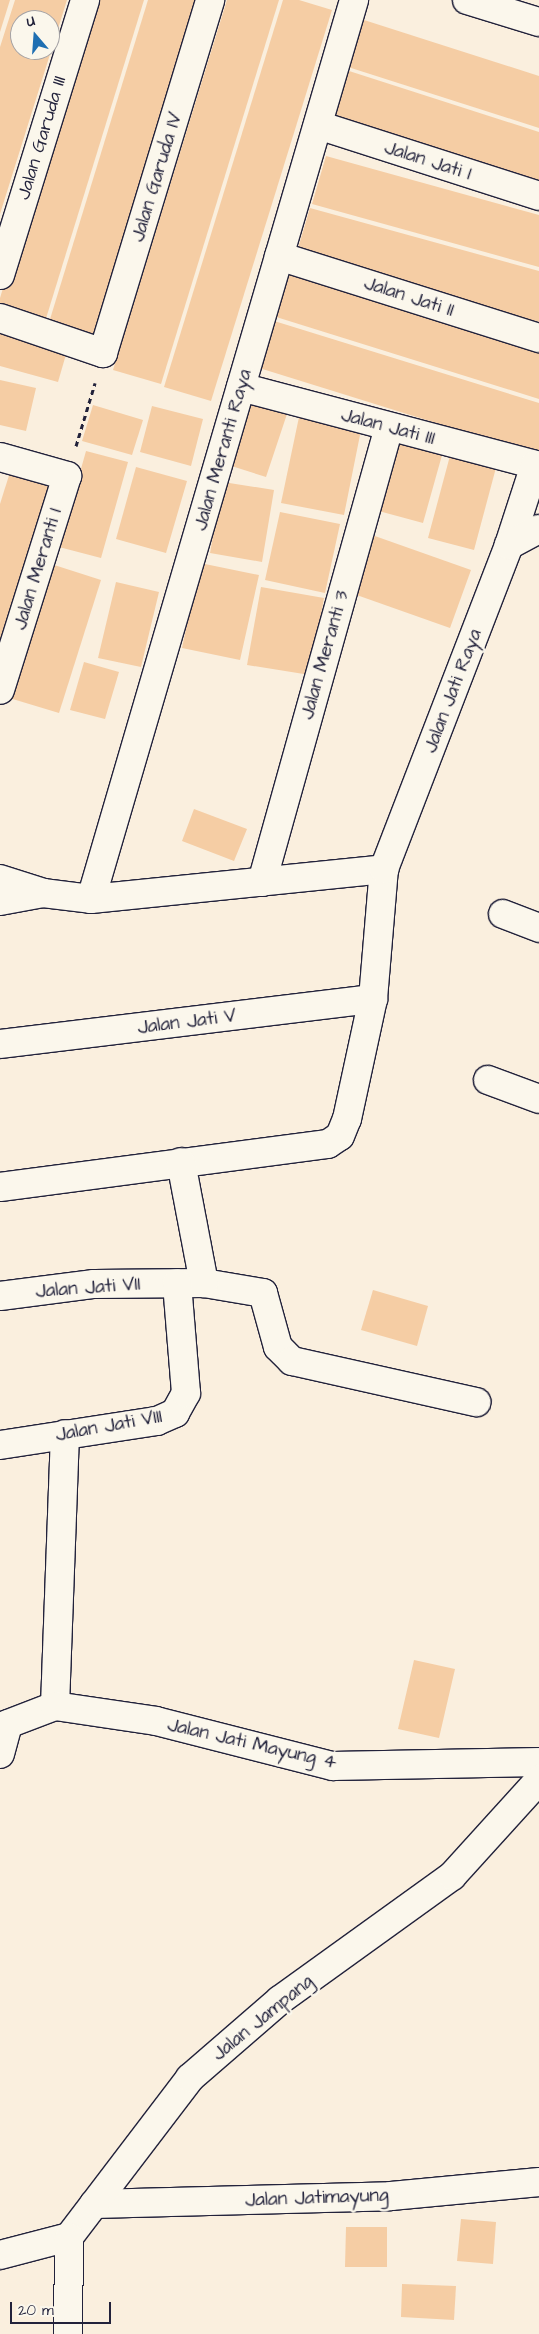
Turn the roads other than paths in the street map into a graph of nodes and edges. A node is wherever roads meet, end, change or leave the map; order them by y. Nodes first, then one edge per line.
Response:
1 (85, 0) edge
2 (210, 0) edge
3 (354, 0) edge
4 (467, 0) edge
5 (539, 22) edge
6 (318, 125) junction
7 (539, 196) edge
8 (279, 256) junction
9 (0, 275) edge
10 (0, 318) edge
11 (539, 338) edge
12 (242, 387) junction
13 (389, 428) junction
14 (0, 457) edge
15 (537, 465) edge
16 (539, 529) edge
17 (509, 545) junction
18 (0, 690) edge
19 (384, 869) junction
20 (0, 879) edge
21 (262, 882) junction
22 (43, 893) junction
23 (91, 899) junction
24 (0, 901) edge
25 (503, 914) dead end
26 (539, 928) edge
27 (373, 999) junction
28 (0, 1044) edge
29 (488, 1080) dead end
30 (539, 1099) edge
31 (181, 1162) junction
32 (0, 1187) edge
33 (190, 1283) junction
34 (0, 1296) edge
35 (476, 1402) dead end
36 (65, 1434) junction
37 (0, 1445) edge
38 (55, 1706) junction
39 (4, 1725) edge
40 (0, 1754) edge
41 (539, 1762) edge
42 (539, 1780) edge
43 (539, 2182) edge
44 (94, 2204) junction
45 (69, 2237) junction
46 (0, 2255) edge
47 (68, 2334) edge

1 - 9 street, Jalan Garuda III
2 - 10 street, Jalan Garuda IV
3 - 6 street, Jalan Meranti Raya
4 - 5 street
6 - 7 street, Jalan Jati I
6 - 8 street, Jalan Meranti Raya
8 - 11 street, Jalan Jati II
8 - 12 street, Jalan Meranti Raya
12 - 13 street, Jalan Jati III
12 - 23 street, Jalan Meranti Raya
13 - 15 street, Jalan Jati III
13 - 21 street, Jalan Meranti 3
14 - 18 street, Jalan Meranti I
15 - 17 street, Jalan Jati III
16 - 17 street
17 - 19 street, Jalan Jati Raya
19 - 21 street
19 - 27 street, Jalan Jati Raya
20 - 22 street
21 - 23 street
22 - 23 street
22 - 24 street
25 - 26 street
27 - 28 street, Jalan Jati V
27 - 31 street, Jalan Jati Raya
29 - 30 street
31 - 32 street, Jalan Jati Raya
31 - 33 street, Jalan Jati VIII
33 - 34 street, Jalan Jati VII
33 - 35 street, Jalan Jati VII
33 - 36 street, Jalan Jati VIII
36 - 37 street, Jalan Jati VIII
36 - 38 street
38 - 39 street, Jalan Jati Mayung 4
38 - 41 street, Jalan Jati Mayung 4
39 - 40 street
42 - 44 street, Jalan Jampang
43 - 44 street, Jalan Jatimayung
44 - 45 street, Jalan Jampang
45 - 46 street
45 - 47 street

